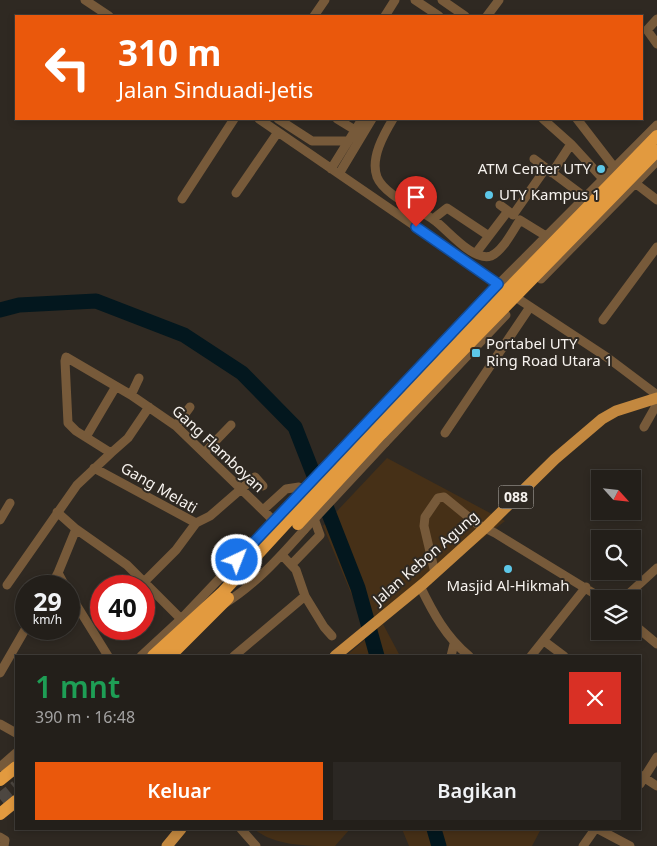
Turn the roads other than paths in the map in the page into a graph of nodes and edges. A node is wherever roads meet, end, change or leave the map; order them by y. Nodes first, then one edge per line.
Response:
1 (84, 0) edge
2 (325, 0) edge
3 (395, 0) edge
4 (414, 0) edge
5 (443, 0) edge
6 (499, 0) edge
7 (107, 15) edge
8 (315, 15) edge
9 (386, 15) edge
10 (437, 15) edge
11 (464, 15) edge
12 (488, 15) edge
13 (657, 19) edge
14 (657, 44) edge
15 (233, 120) edge
16 (260, 120) edge
17 (280, 120) edge
18 (339, 120) edge
19 (361, 120) edge
20 (371, 120) edge
21 (392, 120) edge
22 (544, 120) edge
23 (578, 120) edge
24 (657, 125) edge
25 (355, 130) junction
26 (278, 132) junction
27 (657, 136) edge
28 (348, 141) junction
29 (571, 144) junction
30 (657, 151) edge
31 (534, 159) dead end
32 (657, 161) edge
33 (614, 167) junction
34 (549, 170) junction
35 (335, 171) junction
36 (603, 179) junction
37 (636, 183) junction
38 (392, 192) junction
39 (236, 193) dead end
40 (585, 197) junction
41 (182, 199) dead end
42 (657, 200) edge
43 (383, 204) junction
44 (500, 205) dead end
45 (514, 216) junction
46 (433, 219) junction
47 (489, 236) junction
48 (546, 236) junction
49 (657, 247) edge
50 (476, 253) junction
51 (498, 284) junction
52 (520, 300) junction
53 (530, 307) junction
54 (603, 320) dead end
55 (139, 378) dead end
56 (415, 383) junction
57 (115, 388) junction
58 (398, 390) junction
59 (131, 395) junction
60 (657, 396) edge
61 (657, 404) edge
62 (149, 407) junction
63 (190, 407) dead end
64 (410, 409) junction
65 (389, 411) junction
66 (231, 425) dead end
67 (176, 426) junction
68 (644, 427) dead end
69 (376, 432) junction
70 (445, 433) dead end
71 (86, 437) junction
72 (111, 453) junction
73 (204, 453) junction
74 (94, 468) junction
75 (262, 486) dead end
76 (241, 488) junction
77 (10, 503) dead end
78 (262, 510) junction
79 (57, 512) junction
80 (0, 520) edge
81 (274, 521) junction
82 (293, 522) junction
83 (196, 523) junction
84 (486, 527) junction
85 (76, 528) junction
86 (282, 555) junction
87 (292, 564) junction
88 (657, 568) edge
89 (58, 573) edge
90 (435, 573) junction
91 (137, 575) edge
92 (151, 575) edge
93 (8, 586) dead end
94 (420, 586) junction
95 (586, 587) junction
96 (633, 590) edge
97 (591, 591) edge
98 (155, 593) edge
99 (305, 596) junction
100 (222, 605) junction
101 (80, 611) edge
102 (184, 623) junction
103 (641, 631) edge
104 (332, 636) dead end
105 (19, 640) edge
106 (544, 640) junction
107 (454, 644) junction
108 (657, 644) edge
109 (107, 655) edge
110 (142, 655) edge
111 (154, 655) edge
112 (171, 655) edge
113 (235, 655) edge
114 (336, 655) edge
115 (451, 655) edge
116 (468, 655) edge
117 (532, 655) edge
118 (563, 655) edge
119 (0, 673) edge
120 (0, 724) edge
121 (15, 732) edge
122 (15, 754) edge
123 (657, 758) edge
124 (0, 767) edge
125 (15, 768) edge
126 (641, 779) edge
127 (0, 780) edge
128 (657, 786) edge
129 (15, 802) edge
130 (0, 814) edge
131 (179, 830) edge
132 (242, 830) edge
133 (596, 830) edge
134 (599, 830) edge
135 (0, 837) edge
136 (4, 846) edge
137 (167, 846) edge
138 (256, 846) edge
139 (583, 846) edge
140 (630, 846) edge

1 - 7 street
2 - 8 street
3 - 9 street
4 - 10 street
5 - 11 street
6 - 12 street
13 - 14 street
15 - 41 street
16 - 26 street
17 - 28 street
18 - 25 street
19 - 25 street
20 - 35 street
21 - 38 street
22 - 29 street
23 - 33 street
24 - 33 street
25 - 28 street
26 - 35 street
26 - 39 street
27 - 56 highway
28 - 35 street
29 - 34 street
29 - 36 street
30 - 64 highway
31 - 34 street
32 - 37 street
33 - 36 street
34 - 40 street
34 - 45 street
35 - 43 street
36 - 40 street
37 - 42 street
37 - 52 street
38 - 43 street
38 - 46 street
40 - 48 street
43 - 51 street
44 - 45 street
45 - 47 street
45 - 48 street
45 - 50 street
46 - 47 street
46 - 50 street
47 - 50 street
48 - 51 street
49 - 54 street
51 - 58 street
52 - 53 street
52 - 64 street
53 - 60 street
53 - 70 street
55 - 59 street
56 - 58 highway
56 - 65 highway
57 - 59 street, Gang Flamboyan
57 - 71 street
57 - 71 street, Gang Flamboyan
58 - 65 highway
58 - 69 street
59 - 62 street, Gang Flamboyan
60 - 84 main road, Jalan Kebon Agung / 088
61 - 68 street
62 - 67 street, Gang Flamboyan
62 - 72 street
63 - 67 street
64 - 69 highway
65 - 69 highway
66 - 73 street
67 - 73 street, Gang Flamboyan
69 - 82 highway, bridge
69 - 82 street, bridge
71 - 72 street
72 - 74 street
73 - 76 street, Gang Flamboyan
74 - 79 street
74 - 83 street, Gang Melati
75 - 76 street
76 - 78 street, Gang Flamboyan
76 - 83 street
77 - 80 street
78 - 81 street, Gang Flamboyan
78 - 87 street
79 - 85 street
79 - 93 street
81 - 82 street
81 - 102 street
82 - 86 street
82 - 100 highway
82 - 102 highway
83 - 92 street, Gang Melati
84 - 90 main road, Jalan Kebon Agung / 088
84 - 90 street
84 - 95 street
85 - 89 street
85 - 91 street
86 - 87 street
86 - 100 street
87 - 99 street
88 - 96 street
90 - 94 main road, Jalan Kebon Agung / 088
94 - 107 street
94 - 114 main road, Jalan Kebon Agung / 088
95 - 97 street
95 - 106 street
98 - 102 street
99 - 104 street
99 - 113 street
100 - 112 highway
101 - 109 street
102 - 110 street
102 - 111 highway
103 - 108 street
105 - 119 street
106 - 117 street
106 - 118 street
107 - 115 street
107 - 116 street
120 - 121 street
122 - 124 street
123 - 126 street
125 - 127 highway
126 - 128 street
129 - 130 highway
131 - 137 main road
132 - 138 street
133 - 139 street
134 - 140 street
135 - 136 street

